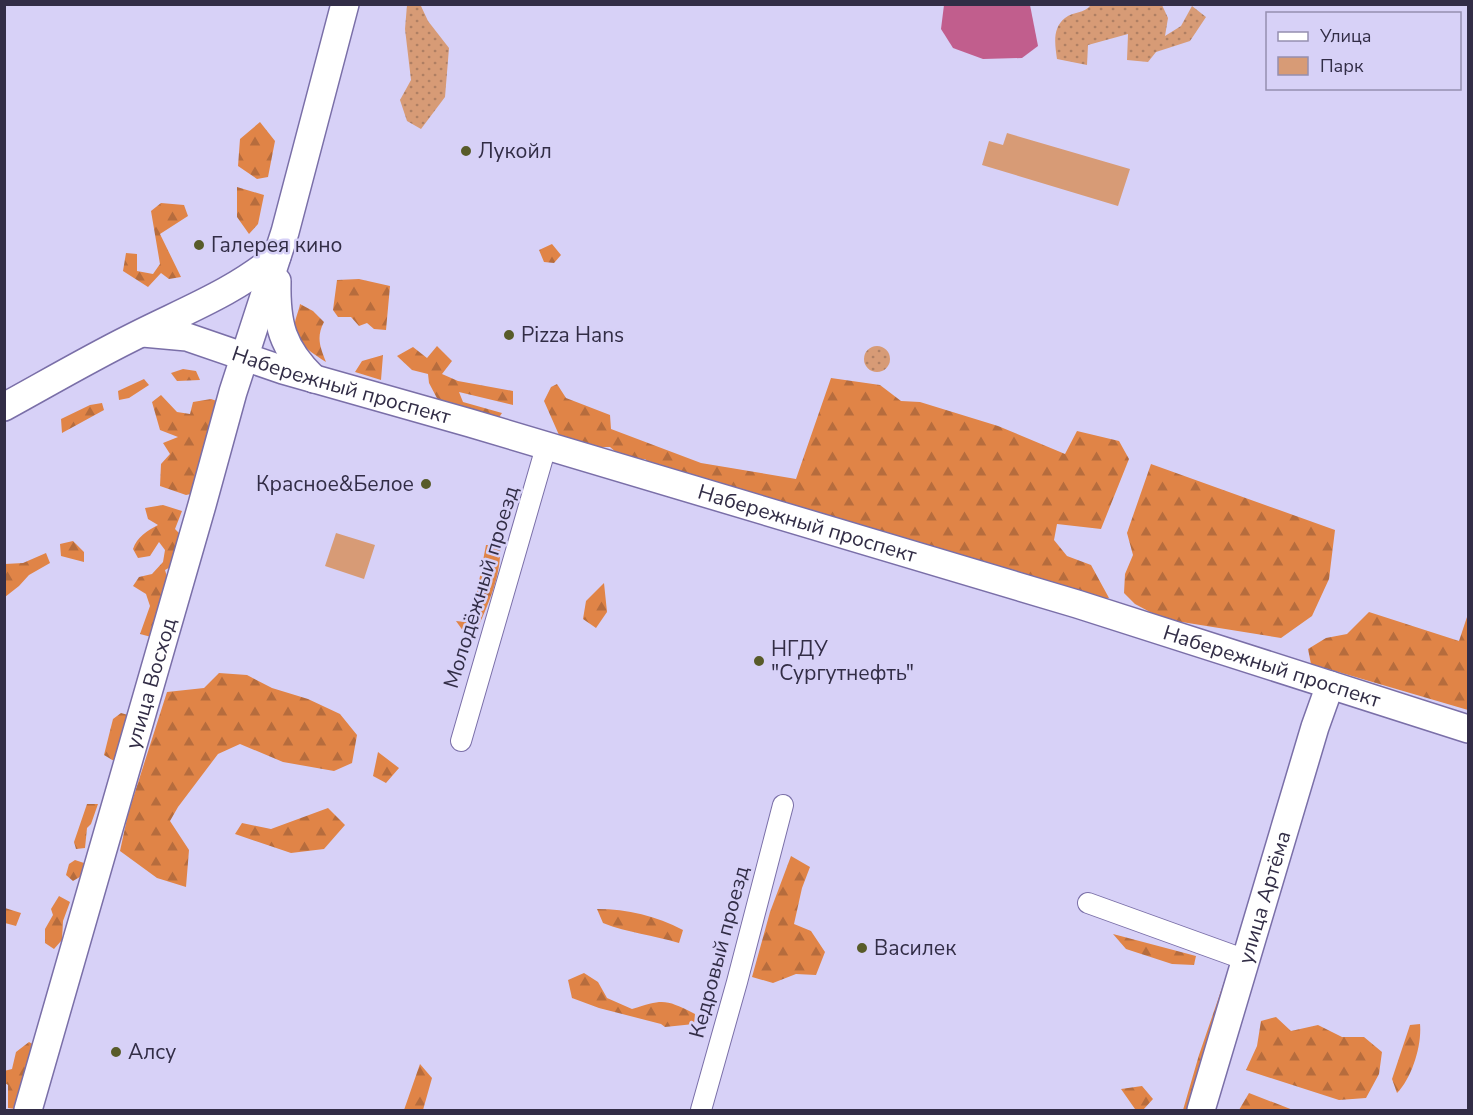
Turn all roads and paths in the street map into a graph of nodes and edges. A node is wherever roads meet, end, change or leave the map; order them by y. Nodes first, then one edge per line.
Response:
1 (345, 4) edge
2 (277, 256) junction
3 (143, 333) junction
4 (246, 356) junction
5 (314, 379) junction
6 (4, 407) edge
7 (546, 447) junction
8 (1330, 685) junction
9 (1468, 729) edge
10 (461, 741) dead end
11 (783, 805) dead end
12 (1088, 903) dead end
13 (1246, 960) junction
14 (28, 1110) edge
15 (701, 1110) edge
16 (1201, 1110) edge

1 - 2 main road
2 - 3 main road
2 - 4 main road, улица Восход
2 - 5 main road
3 - 4 main road, Набережный проспект
3 - 6 main road
4 - 5 main road, Набережный проспект
4 - 14 main road, улица Восход
5 - 7 main road, Набережный проспект
7 - 8 main road, Набережный проспект
7 - 10 street, Молодёжный проезд
8 - 9 main road, Набережный проспект
8 - 13 main road, улица Артёма
11 - 15 street, Кедровый проезд
12 - 13 street
13 - 16 main road, улица Артёма

